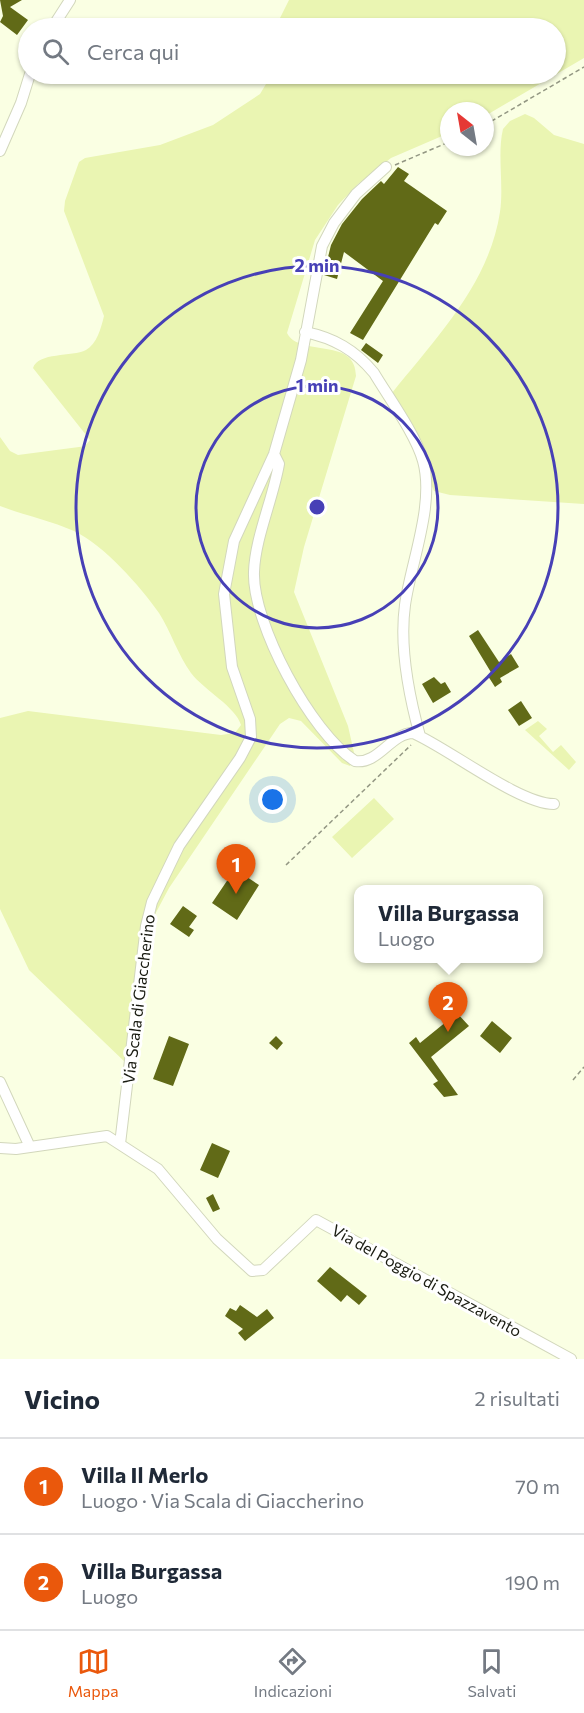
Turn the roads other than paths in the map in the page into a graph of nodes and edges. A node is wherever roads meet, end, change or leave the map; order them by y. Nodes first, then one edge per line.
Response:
1 (70, 0) edge
2 (58, 18) edge
3 (27, 84) edge
4 (0, 151) edge
5 (386, 167) road end
6 (305, 332) junction
7 (274, 453) junction
8 (420, 736) junction
9 (554, 804) dead end
10 (0, 1082) edge
11 (120, 1144) junction
12 (30, 1147) junction
13 (0, 1148) edge
14 (571, 1359) edge

1 - 2 street
3 - 4 street
5 - 6 street, Via Scala di Giaccherino
6 - 7 street, Via Scala di Giaccherino
6 - 8 street
7 - 8 street
7 - 11 street, Via Scala di Giaccherino
8 - 9 street
10 - 12 street
11 - 12 street, Via del Poggio di Spazzavento
11 - 14 street, Via del Poggio di Spazzavento
12 - 13 street, Via del Poggio di Spazzavento

